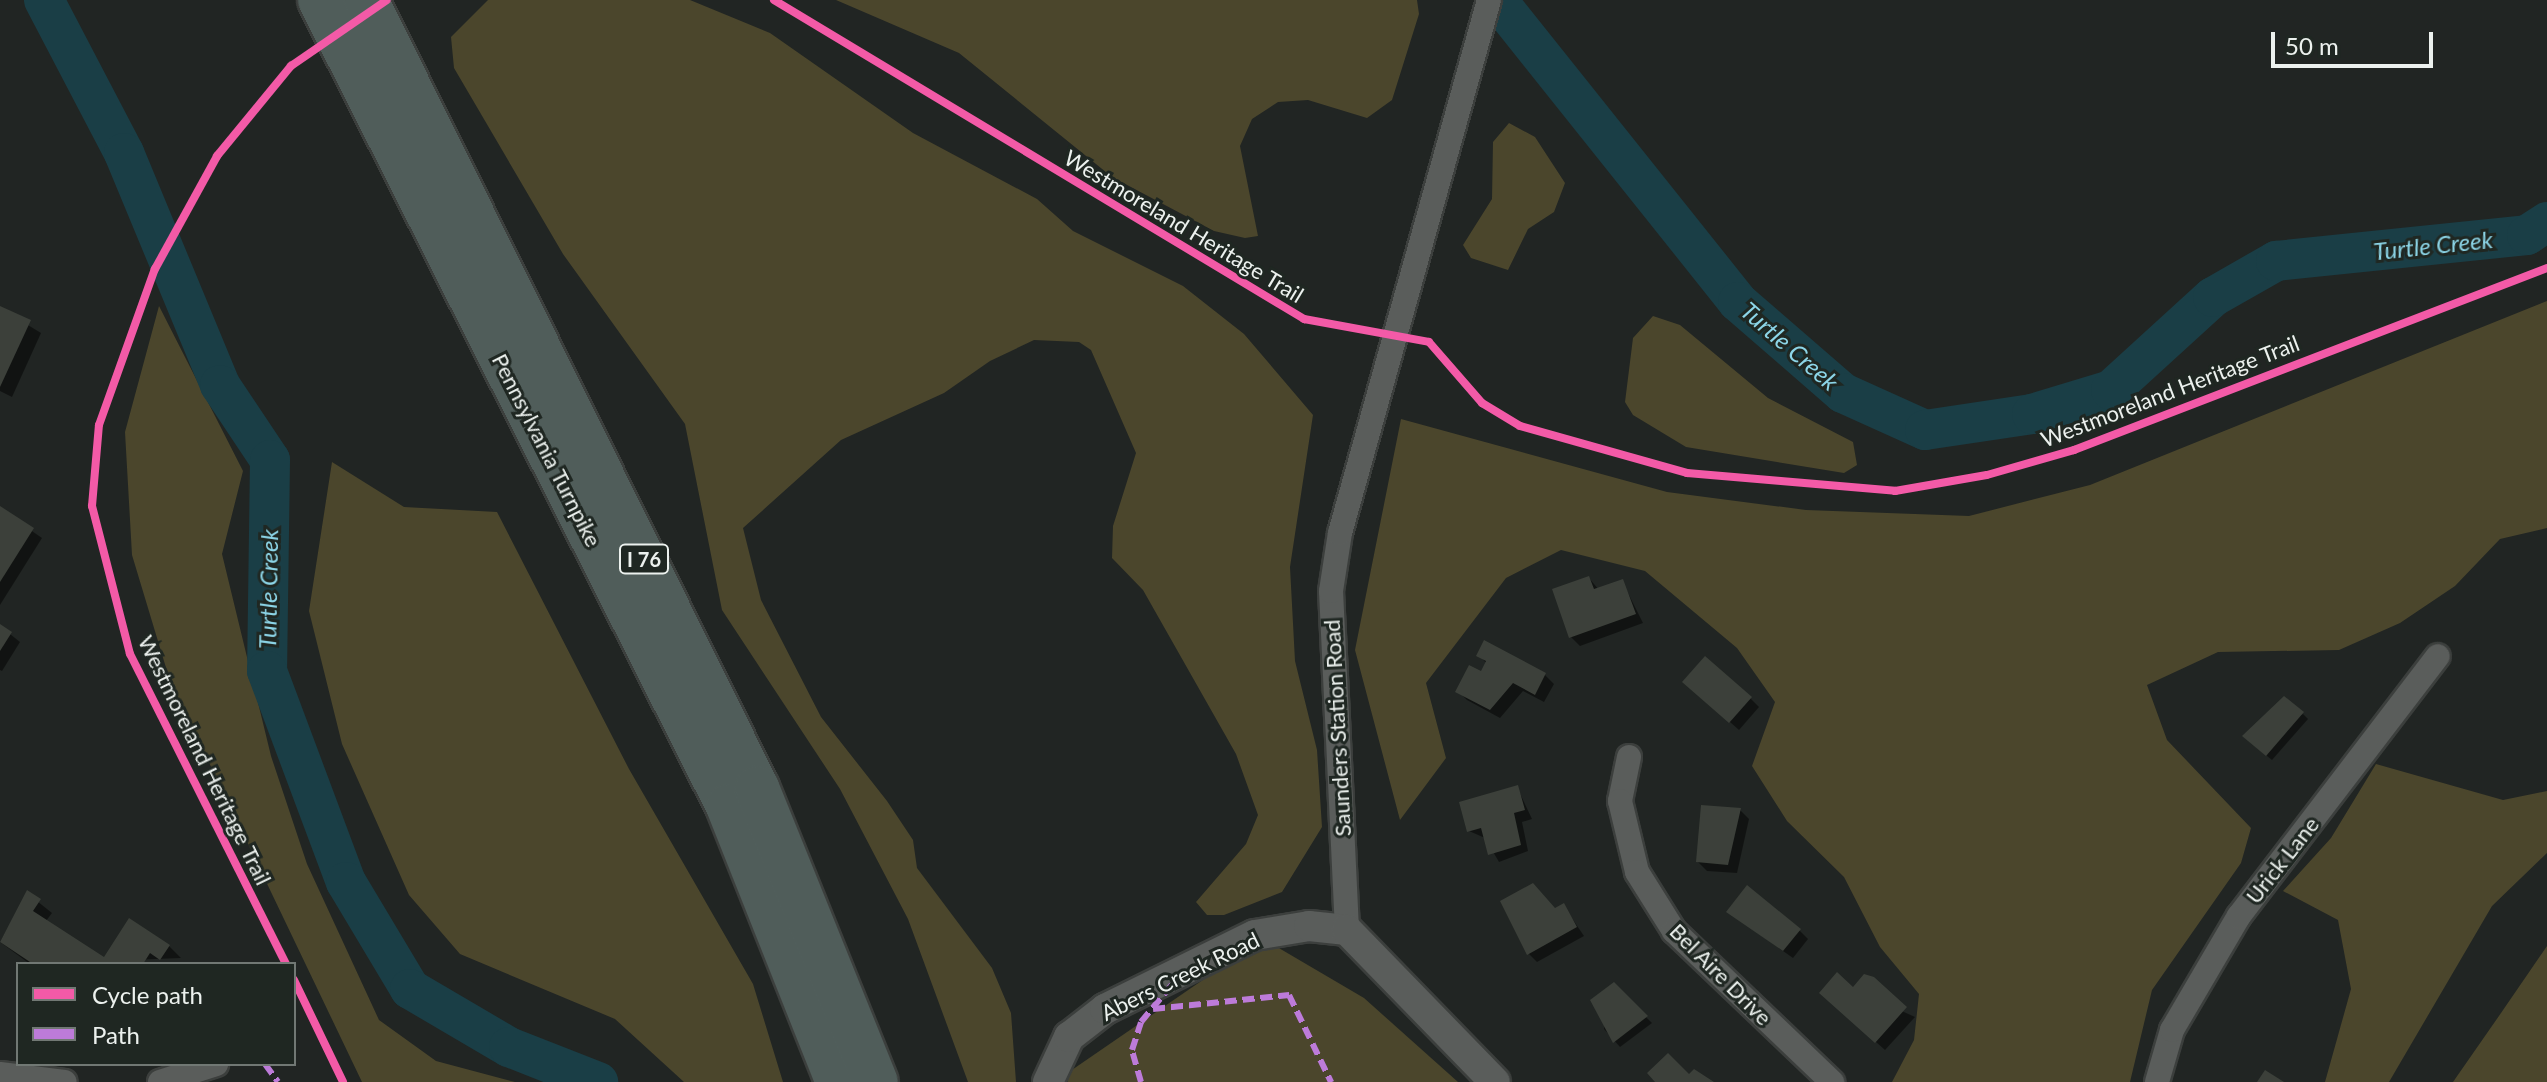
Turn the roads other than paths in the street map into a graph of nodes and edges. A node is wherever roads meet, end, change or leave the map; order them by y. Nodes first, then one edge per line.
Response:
1 (320, 0) edge
2 (366, 0) edge
3 (1489, 0) edge
4 (2438, 656) dead end
5 (1629, 757) dead end
6 (1347, 930) junction
7 (210, 1066) edge
8 (0, 1074) edge
9 (65, 1082) edge
10 (160, 1082) edge
11 (838, 1082) edge
12 (876, 1082) edge
13 (1048, 1082) edge
14 (1495, 1082) edge
15 (1832, 1082) edge
16 (2157, 1082) edge

1 - 11 highway, Pennsylvania Turnpike / I 76
2 - 12 highway, Pennsylvania Turnpike / I 76
3 - 6 street, Saunders Station Road
4 - 16 street, Urick Lane
5 - 15 street, Bel Aire Drive
6 - 13 street, Abers Creek Road
6 - 14 street
7 - 10 street
8 - 9 street

